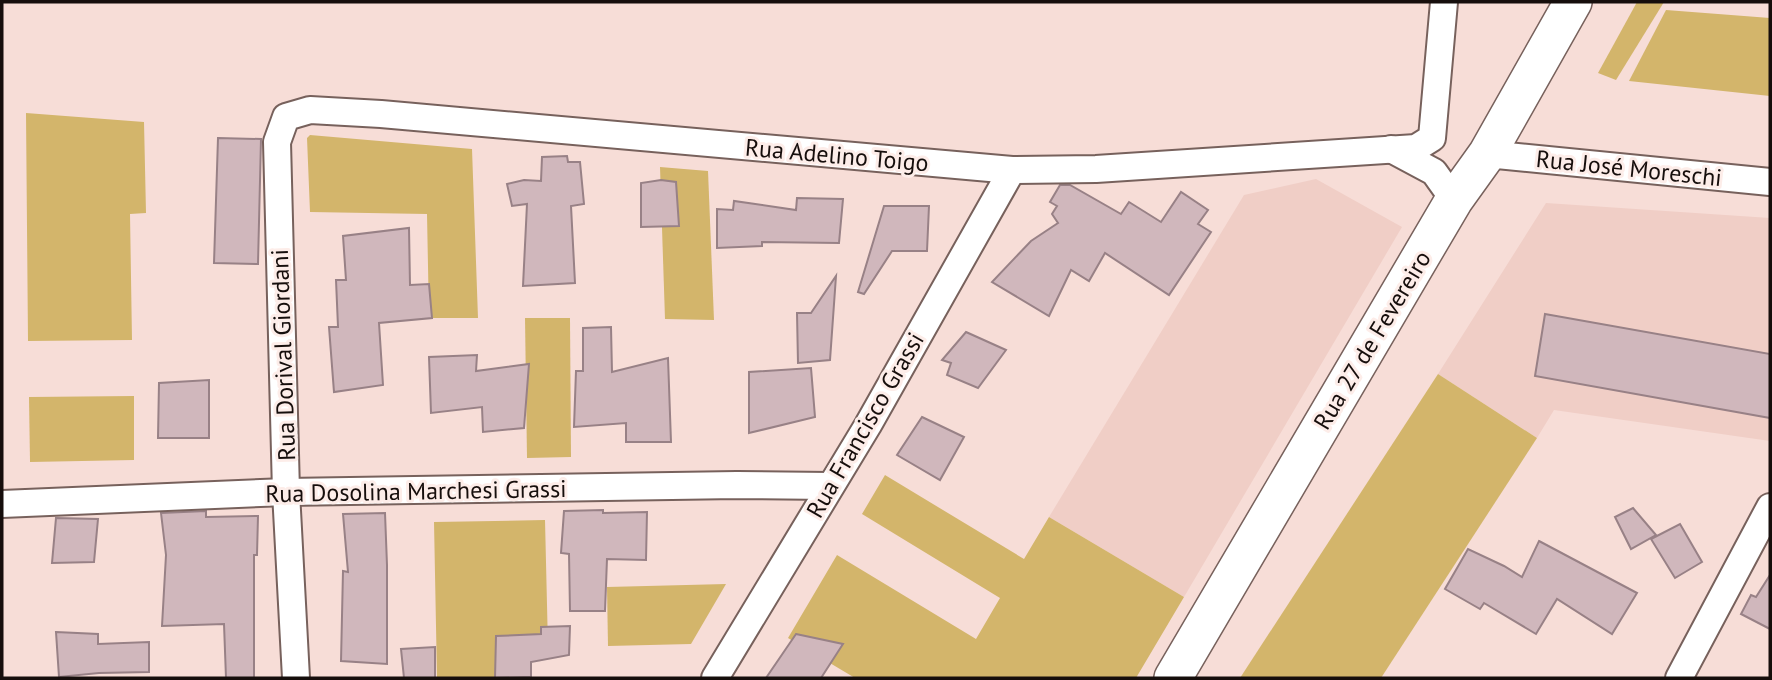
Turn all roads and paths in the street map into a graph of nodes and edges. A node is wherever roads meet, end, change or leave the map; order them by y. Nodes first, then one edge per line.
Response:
1 (1444, 2) edge
2 (1573, 2) edge
3 (286, 117) joint
4 (1390, 148) junction
5 (1487, 154) junction
6 (1012, 170) junction
7 (1770, 182) edge
8 (1454, 200) junction
9 (830, 486) junction
10 (286, 492) junction
11 (2, 504) edge
12 (1770, 507) edge
13 (296, 678) edge
14 (715, 678) edge
15 (1172, 678) edge
16 (1679, 678) edge

1 - 4 street, Rua Adelino Toigo
2 - 5 main road, Rua 27 de Fevereiro
3 - 6 street, Rua Adelino Toigo
3 - 10 street, Rua Dorival Giordani
4 - 6 street, Rua Adelino Toigo
4 - 8 street
5 - 7 street, Rua José Moreschi
5 - 8 main road, Rua 27 de Fevereiro
6 - 9 street, Rua Francisco Grassi
8 - 15 main road, Rua 27 de Fevereiro
9 - 10 street, Rua Dosolina Marchesi Grassi
9 - 14 street, Rua Francisco Grassi
10 - 11 street, Rua Dosolina Marchesi Grassi
10 - 13 street, Rua Dorival Giordani
12 - 16 street

